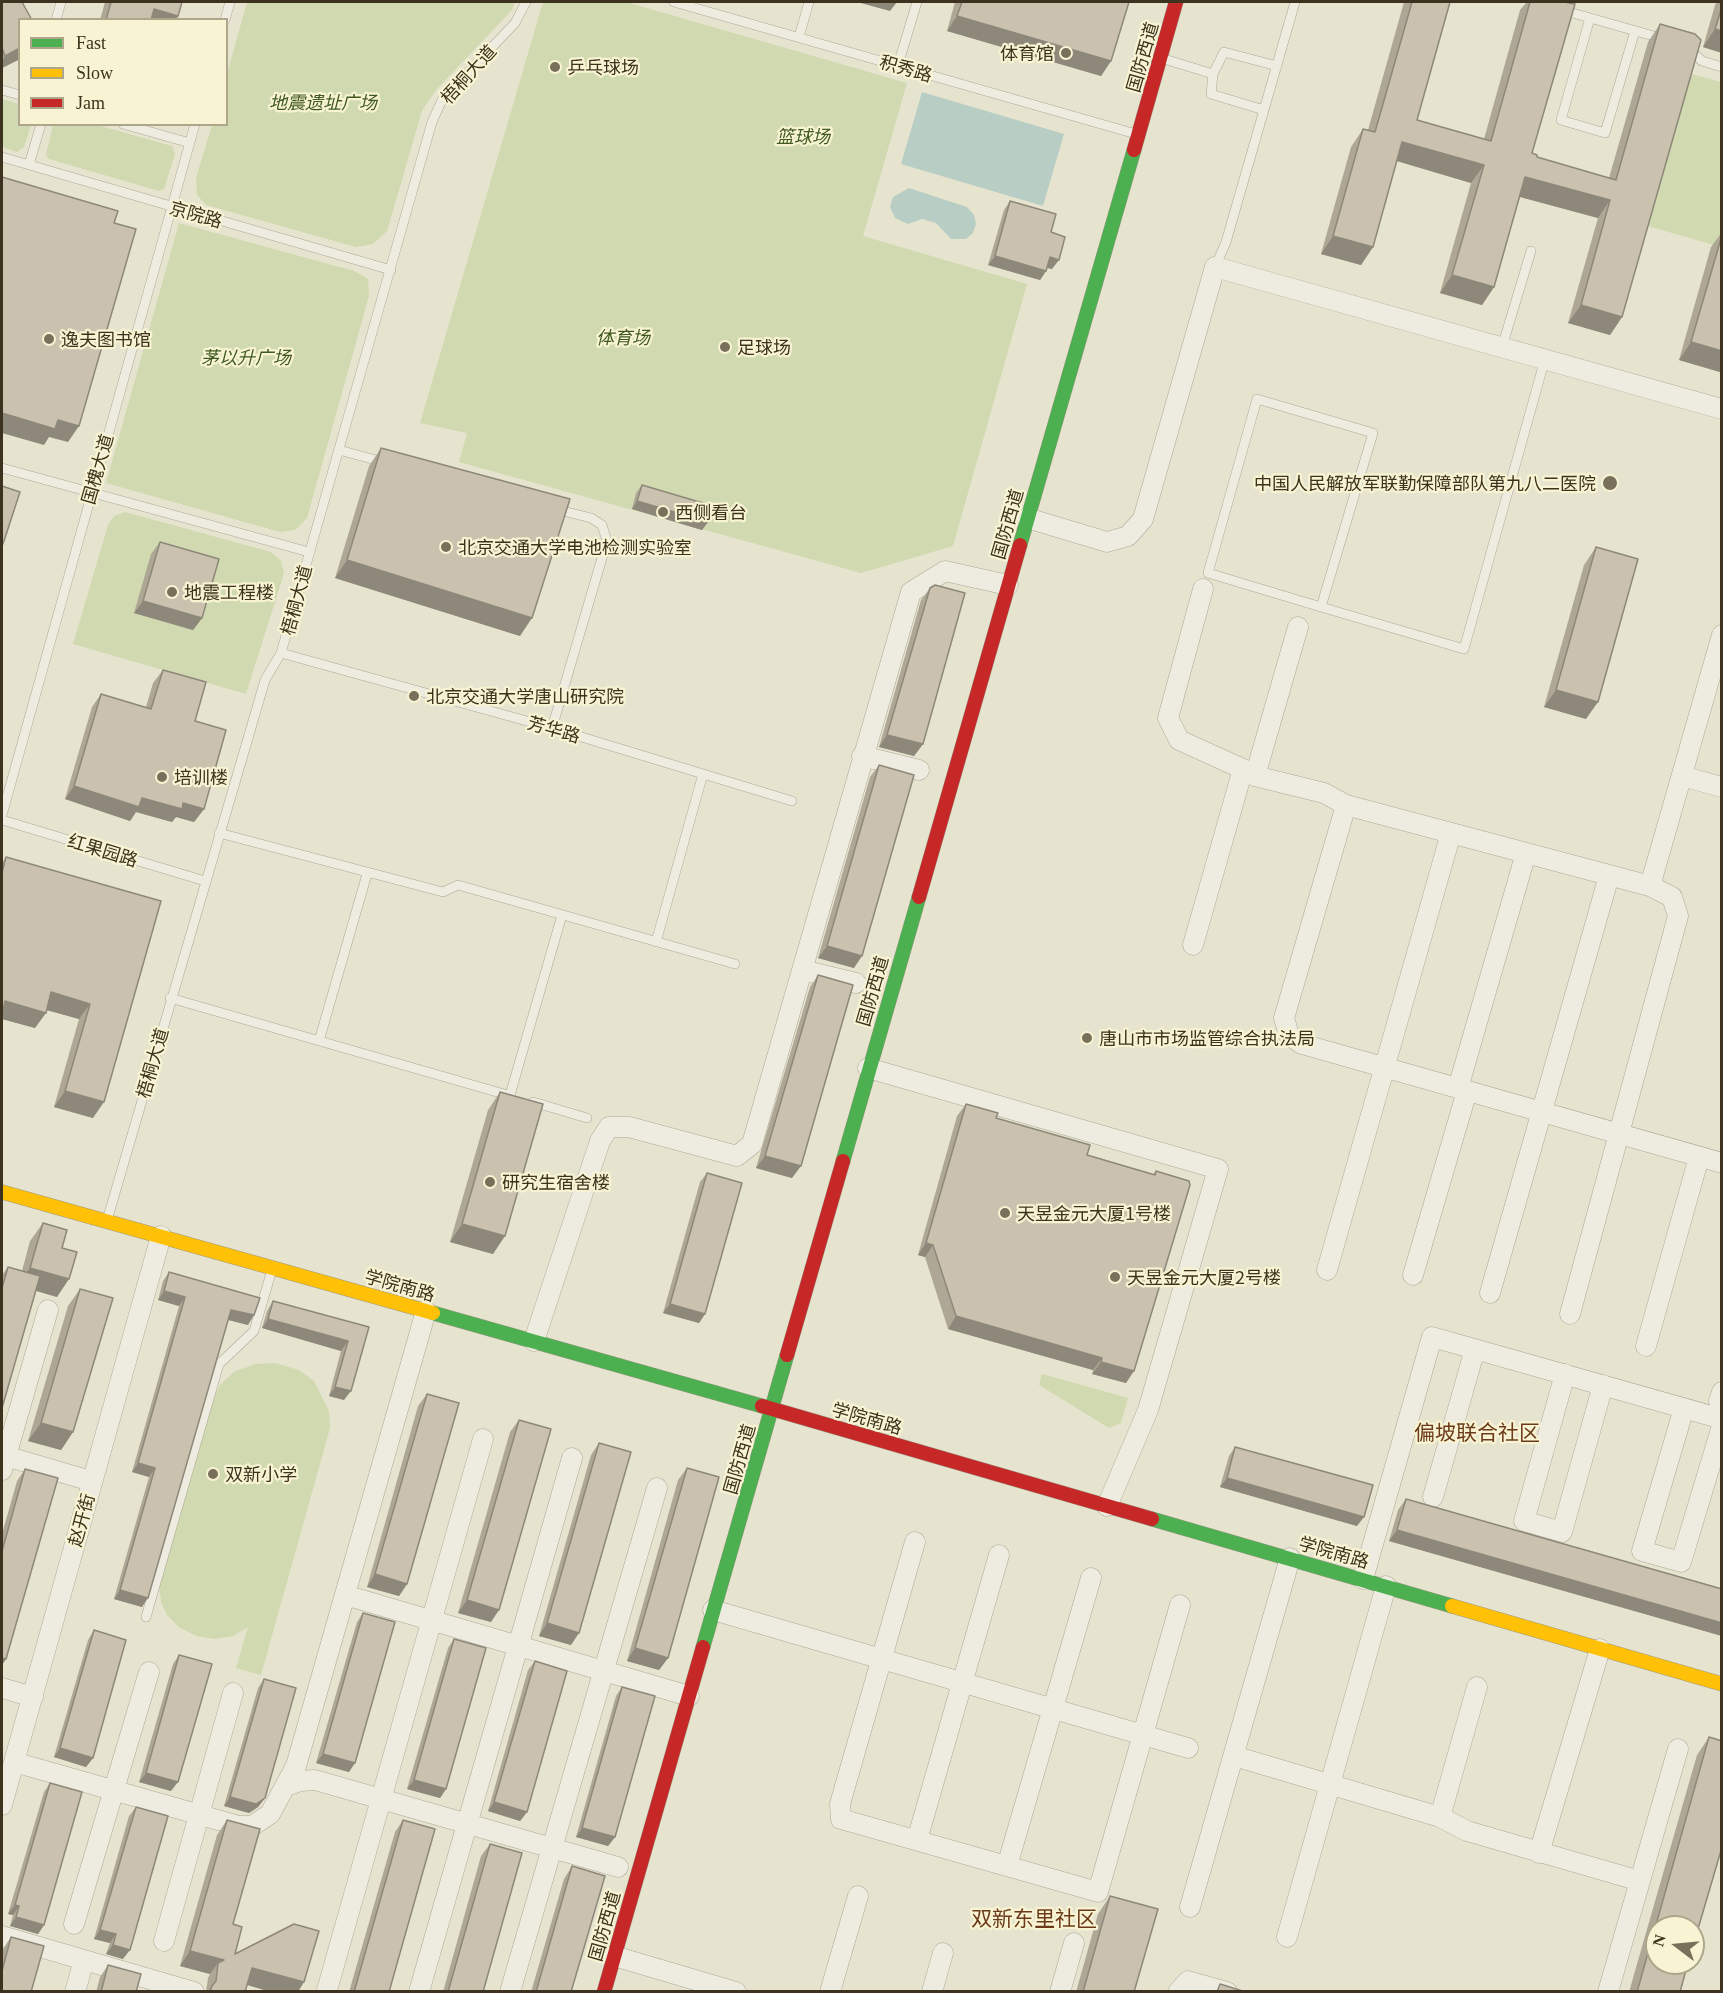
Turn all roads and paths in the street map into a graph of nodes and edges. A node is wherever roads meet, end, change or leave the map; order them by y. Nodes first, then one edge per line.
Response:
1 (62, 2) edge
2 (230, 2) edge
3 (526, 2) edge
4 (674, 2) edge
5 (809, 2) edge
6 (916, 2) edge
7 (1176, 2) edge
8 (1295, 2) edge
9 (1551, 7) edge
10 (57, 18) edge
11 (226, 18) edge
12 (1590, 18) junction
13 (1635, 31) junction
14 (799, 37) junction
15 (1160, 58) junction
16 (898, 65) junction
17 (1277, 66) junction
18 (1722, 67) edge
19 (1214, 74) junction
20 (2, 90) edge
21 (18, 94) edge
22 (1264, 110) junction
23 (40, 126) edge
24 (130, 126) edge
25 (194, 126) edge
26 (1138, 135) junction
27 (190, 144) junction
28 (2, 158) edge
29 (29, 165) junction
30 (172, 206) junction
31 (1531, 251) dead end
32 (1215, 267) junction
33 (391, 270) junction
34 (1502, 347) junction
35 (1545, 359) junction
36 (1722, 409) edge
37 (339, 450) junction
38 (396, 466) edge
39 (2, 468) edge
40 (90, 493) junction
41 (545, 506) edge
42 (1028, 518) junction
43 (309, 552) junction
44 (1008, 585) junction
45 (1203, 589) dead end
46 (1321, 607) junction
47 (1298, 627) dead end
48 (1722, 635) edge
49 (281, 653) junction
50 (552, 728) junction
51 (862, 756) junction
52 (919, 770) dead end
53 (1249, 772) junction
54 (703, 774) junction
55 (1682, 776) junction
56 (1722, 787) edge
57 (792, 801) dead end
58 (1346, 805) junction
59 (2, 815) edge
60 (2, 820) edge
61 (219, 832) junction
62 (1451, 832) junction
63 (1526, 853) junction
64 (367, 874) junction
65 (1609, 876) junction
66 (205, 881) junction
67 (1650, 886) junction
68 (562, 915) junction
69 (656, 942) junction
70 (1192, 945) dead end
71 (735, 964) dead end
72 (802, 970) junction
73 (856, 983) dead end
74 (170, 998) junction
75 (319, 1041) junction
76 (868, 1068) junction
77 (1386, 1068) junction
78 (1462, 1090) junction
79 (510, 1095) junction
80 (1542, 1112) junction
81 (587, 1118) dead end
82 (1620, 1134) junction
83 (1699, 1157) junction
84 (1722, 1163) edge
85 (2, 1192) edge
86 (107, 1222) junction
87 (161, 1236) junction
88 (273, 1268) junction
89 (1327, 1270) dead end
90 (1413, 1275) dead end
91 (1490, 1293) dead end
92 (48, 1310) dead end
93 (426, 1311) junction
94 (1570, 1314) dead end
95 (534, 1341) junction
96 (1646, 1347) dead end
97 (1475, 1349) junction
98 (1565, 1374) junction
99 (1604, 1385) junction
100 (1721, 1404) edge
101 (1684, 1408) junction
102 (772, 1409) junction
103 (1722, 1426) edge
104 (483, 1439) dead end
105 (572, 1458) dead end
106 (3, 1461) edge
107 (91, 1481) junction
108 (657, 1488) dead end
109 (1433, 1497) dead end
110 (1107, 1506) junction
111 (915, 1542) dead end
112 (999, 1555) dead end
113 (1290, 1558) junction
114 (1091, 1578) dead end
115 (1363, 1579) junction
116 (1386, 1586) junction
117 (345, 1595) junction
118 (1180, 1605) dead end
119 (713, 1610) junction
120 (146, 1617) dead end
121 (432, 1621) junction
122 (520, 1646) junction
123 (1600, 1649) junction
124 (881, 1659) junction
125 (604, 1671) junction
126 (149, 1672) dead end
127 (962, 1682) junction
128 (1722, 1684) edge
129 (1477, 1687) dead end
130 (2, 1688) edge
131 (233, 1693) dead end
132 (689, 1696) junction
133 (33, 1697) junction
134 (1052, 1709) junction
135 (1143, 1735) junction
136 (1188, 1748) dead end
137 (1678, 1749) dead end
138 (1234, 1756) junction
139 (14, 1762) junction
140 (1330, 1784) junction
141 (287, 1786) junction
142 (114, 1791) junction
143 (381, 1798) junction
144 (2, 1805) edge
145 (199, 1815) junction
146 (1440, 1817) junction
147 (468, 1823) junction
148 (916, 1840) junction
149 (552, 1847) junction
150 (1539, 1853) junction
151 (1007, 1866) junction
152 (618, 1867) dead end
153 (1640, 1881) junction
154 (858, 1896) dead end
155 (1190, 1906) dead end
156 (75, 1924) dead end
157 (2, 1935) edge
158 (1287, 1937) dead end
159 (164, 1941) dead end
160 (1074, 1943) dead end
161 (943, 1953) dead end
162 (614, 1956) junction
163 (84, 1960) junction
164 (327, 1990) edge
165 (189, 1991) edge
166 (75, 1992) edge
167 (419, 1992) edge
168 (510, 1992) edge
169 (604, 1992) edge
170 (736, 1992) edge
171 (830, 1992) edge
172 (932, 1992) edge
173 (1060, 1992) edge
174 (1178, 1992) edge
175 (1227, 1992) edge
176 (1608, 1992) edge

1 - 10 lane
2 - 11 lane
3 - 33 lane, 梧桐大道
4 - 14 lane, 积秀路
5 - 14 lane
6 - 16 lane
7 - 15 street, 国防西道
8 - 17 lane
9 - 12 lane
12 - 13 lane
12 - 13 lane
13 - 18 lane
14 - 16 lane, 积秀路
15 - 19 lane
15 - 26 street, 国防西道
16 - 26 lane, 积秀路
17 - 19 lane
17 - 22 lane
19 - 22 lane
20 - 21 lane
22 - 32 lane
23 - 29 lane
24 - 27 lane
25 - 27 lane, 国槐大道
26 - 42 street, 国防西道
27 - 30 lane, 国槐大道
28 - 29 lane, 京院路
29 - 30 lane, 京院路
30 - 33 lane, 京院路
30 - 40 lane, 国槐大道
31 - 34 lane
32 - 34 street
32 - 42 street
33 - 37 lane, 梧桐大道
34 - 35 street
35 - 36 street
35 - 46 lane
37 - 38 lane
37 - 43 lane, 梧桐大道
39 - 40 lane
40 - 43 lane
40 - 59 lane, 国槐大道
41 - 50 lane
42 - 44 street, 国防西道
43 - 49 lane, 梧桐大道
44 - 51 street
44 - 76 street, 国防西道
45 - 53 street
46 - 46 lane
47 - 53 street
48 - 55 street
49 - 50 lane, 芳华路
49 - 61 lane, 梧桐大道
50 - 54 lane, 芳华路
51 - 52 street
51 - 72 street
53 - 58 street
53 - 70 street
54 - 57 lane, 芳华路
54 - 69 lane
55 - 56 street
55 - 67 street
58 - 62 street
58 - 77 street
60 - 66 lane, 红果园路
61 - 64 lane
61 - 66 lane, 梧桐大道
62 - 63 street
62 - 77 street
63 - 65 street
63 - 78 street
64 - 68 lane
64 - 75 lane
65 - 67 street
65 - 80 street
66 - 74 lane, 梧桐大道
67 - 82 street
68 - 69 lane
68 - 79 lane
69 - 71 lane
72 - 73 street
72 - 95 street
74 - 75 lane
74 - 86 lane, 梧桐大道
75 - 79 lane
76 - 102 street, 国防西道
76 - 110 street
77 - 78 street
77 - 89 street
78 - 80 street
78 - 90 street
79 - 81 lane
80 - 82 street
80 - 91 street
82 - 83 street
82 - 94 street
83 - 84 street
83 - 96 street
85 - 86 street, 学院南路
86 - 87 street, 学院南路
87 - 88 street, 学院南路
87 - 107 street, 赵开街
88 - 93 street, 学院南路
88 - 120 lane
92 - 106 street
93 - 95 street, 学院南路
93 - 117 street
95 - 102 street, 学院南路
97 - 98 street
97 - 109 street
97 - 115 street
98 - 99 street
98 - 99 street
99 - 101 street
100 - 101 street
101 - 103 street
102 - 110 street, 学院南路
102 - 119 street, 国防西道
104 - 121 street
105 - 122 street
106 - 107 street
107 - 133 street, 赵开街
108 - 125 street
110 - 113 street, 学院南路
111 - 124 street
112 - 127 street
113 - 115 street, 学院南路
113 - 138 street
114 - 134 street
115 - 116 street, 学院南路
116 - 123 street, 学院南路
116 - 140 street
117 - 121 street
117 - 141 street
118 - 135 street
119 - 124 street
119 - 132 street, 国防西道
121 - 122 street
121 - 143 street
122 - 125 street
122 - 147 street
123 - 128 street, 学院南路
123 - 150 street
124 - 127 street
124 - 148 street
125 - 132 street
125 - 149 street
126 - 142 street
127 - 134 street
127 - 148 street
129 - 146 street
130 - 133 street
131 - 145 street
132 - 162 street, 国防西道
133 - 139 street, 赵开街
134 - 135 street
134 - 151 street
135 - 136 street
135 - 151 street
137 - 153 street
138 - 140 street
138 - 155 street
139 - 142 street
139 - 144 street, 赵开街
140 - 146 street
140 - 158 street
141 - 143 street
141 - 145 street
142 - 145 street
142 - 156 street
143 - 147 street
143 - 164 street
145 - 159 street
146 - 150 street
147 - 149 street
147 - 167 street
148 - 151 street
149 - 152 street
149 - 168 street
150 - 153 street
153 - 176 street
154 - 171 street
157 - 163 street
160 - 173 street
161 - 172 street
162 - 169 street, 国防西道
162 - 170 street
163 - 165 street
163 - 166 street
174 - 175 street

